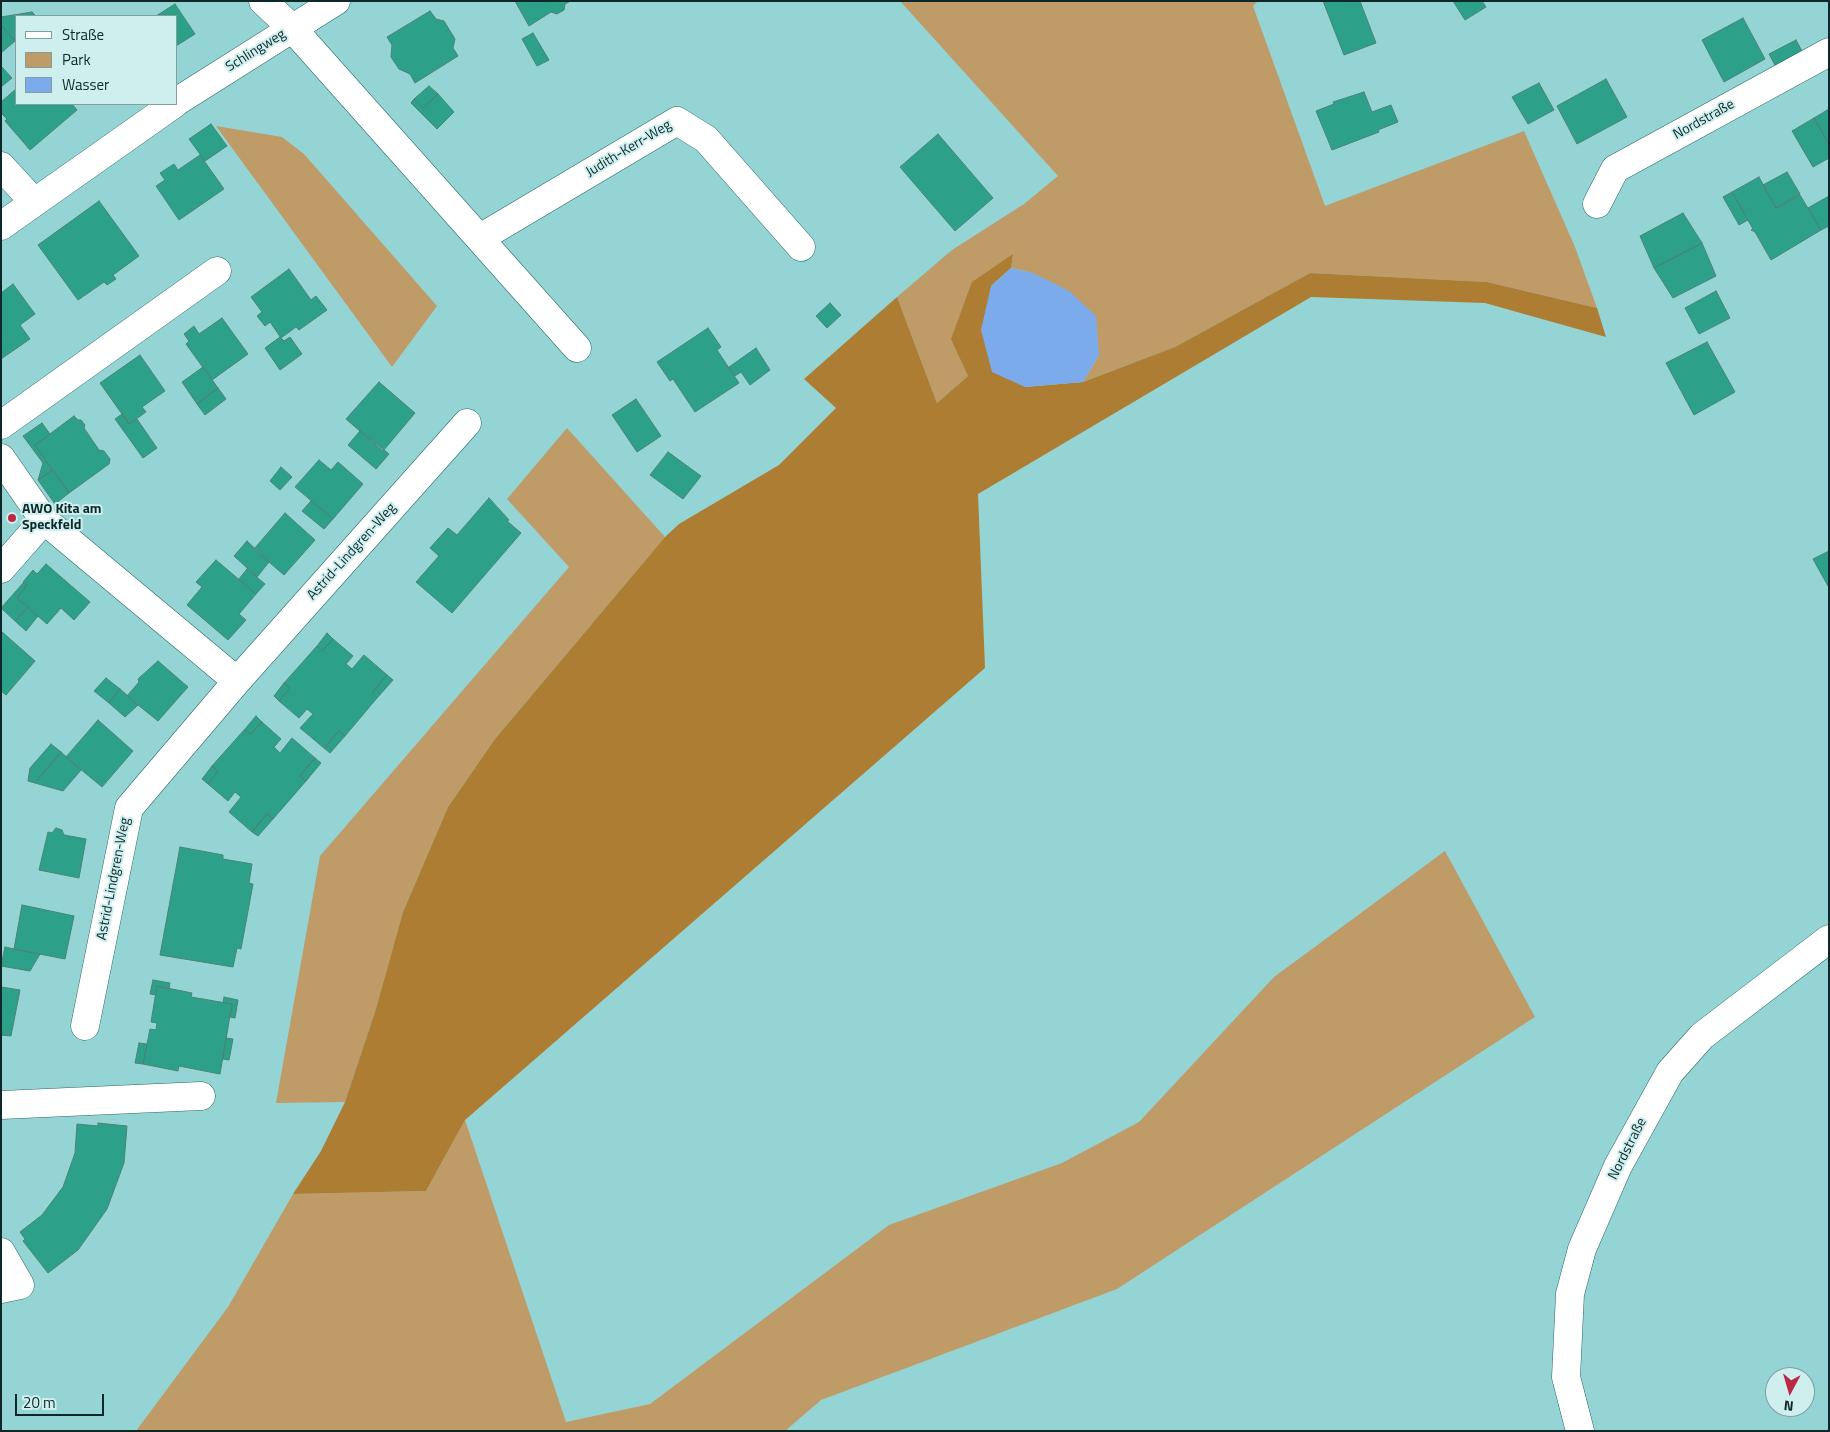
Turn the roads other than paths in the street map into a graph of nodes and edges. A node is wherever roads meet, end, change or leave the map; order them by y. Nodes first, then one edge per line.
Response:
1 (263, 1) edge
2 (336, 1) edge
3 (292, 28) junction
4 (1829, 52) edge
5 (178, 101) edge
6 (172, 105) edge
7 (1, 166) edge
8 (34, 202) junction
9 (1597, 204) dead end
10 (1, 226) edge
11 (480, 238) junction
12 (801, 247) dead end
13 (217, 272) dead end
14 (577, 348) dead end
15 (467, 423) dead end
16 (1, 425) edge
17 (1, 458) edge
18 (44, 520) junction
19 (1, 569) edge
20 (237, 681) junction
21 (1829, 939) edge
22 (85, 1026) dead end
23 (201, 1096) dead end
24 (1, 1105) edge
25 (1, 1252) edge
26 (1, 1289) edge
27 (1580, 1431) edge

1 - 3 street
2 - 3 street, Schlingweg
3 - 5 street, Schlingweg
3 - 11 street
4 - 9 street, Nordstraße
6 - 8 street, Schlingweg
7 - 8 street
8 - 10 street, Schlingweg
11 - 12 street, Judith-Kerr-Weg
11 - 14 street
13 - 16 street
15 - 20 street, Astrid-Lindgren-Weg
17 - 18 street
18 - 19 street
18 - 20 street
20 - 22 street, Astrid-Lindgren-Weg
21 - 27 street, Nordstraße
23 - 24 street
25 - 26 street

